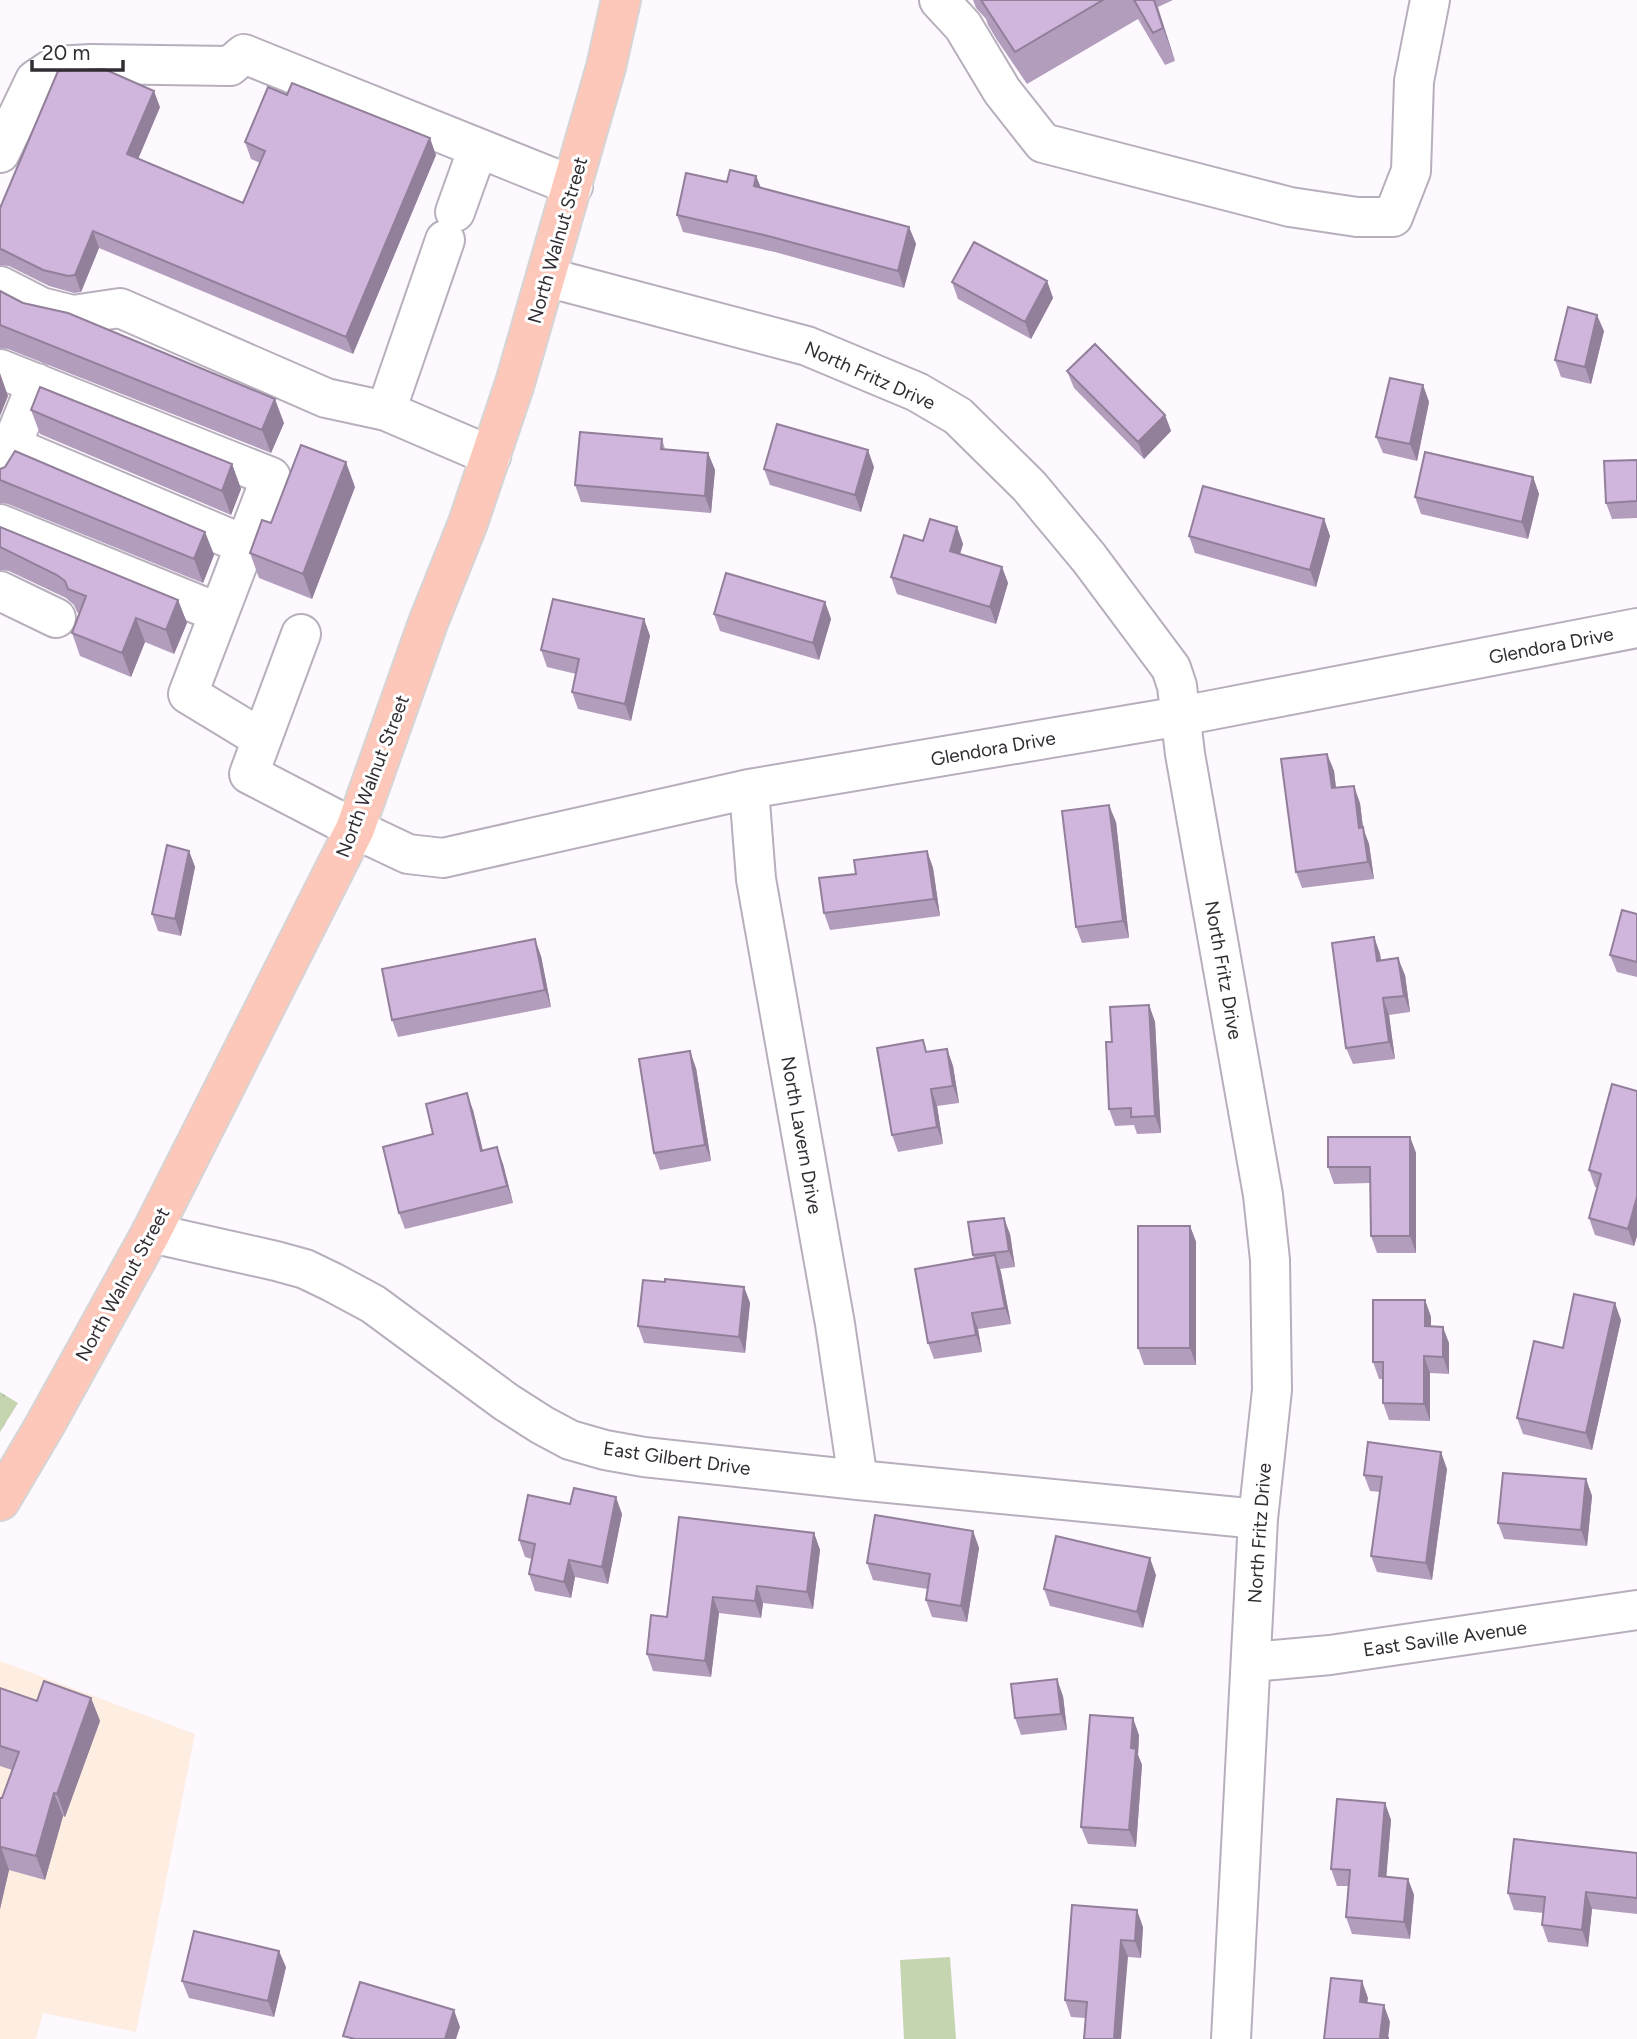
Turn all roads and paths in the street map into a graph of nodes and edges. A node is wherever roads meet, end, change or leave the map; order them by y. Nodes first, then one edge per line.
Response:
1 (621, 0) edge
2 (939, 0) edge
3 (1430, 0) edge
4 (478, 148) junction
5 (0, 153) edge
6 (573, 186) junction
7 (547, 277) junction
8 (0, 286) edge
9 (0, 369) edge
10 (37, 383) junction
11 (386, 411) junction
12 (491, 456) junction
13 (6, 460) edge
14 (0, 524) edge
15 (245, 545) junction
16 (0, 591) edge
17 (219, 613) junction
18 (56, 618) dead end
19 (1637, 628) edge
20 (301, 634) dead end
21 (1181, 716) junction
22 (262, 739) junction
23 (749, 789) junction
24 (355, 829) junction
25 (150, 1233) junction
26 (858, 1480) junction
27 (0, 1501) edge
28 (1258, 1519) junction
29 (1637, 1610) edge
30 (1252, 1662) junction
31 (1231, 2039) edge

1 - 6 main road, North Walnut Street
2 - 3 street
4 - 5 street
4 - 6 street
4 - 11 street
6 - 7 main road, North Walnut Street
7 - 12 main road, North Walnut Street
7 - 21 street, North Fritz Drive
8 - 11 street
9 - 10 street
10 - 13 street
10 - 15 street
11 - 12 street
12 - 24 main road, North Walnut Street
13 - 15 street
14 - 17 street
15 - 17 street
16 - 18 street
17 - 22 street
19 - 21 street, Glendora Drive
20 - 22 street
21 - 23 street, Glendora Drive
21 - 28 street, North Fritz Drive
22 - 24 street, Glendora Drive
23 - 24 street, Glendora Drive
23 - 26 street, North Lavern Drive
24 - 25 main road, North Walnut Street
25 - 26 street, East Gilbert Drive
25 - 27 main road, North Walnut Street
26 - 28 street, East Gilbert Drive
28 - 30 street, North Fritz Drive
29 - 30 street, East Saville Avenue
30 - 31 street, North Fritz Drive

